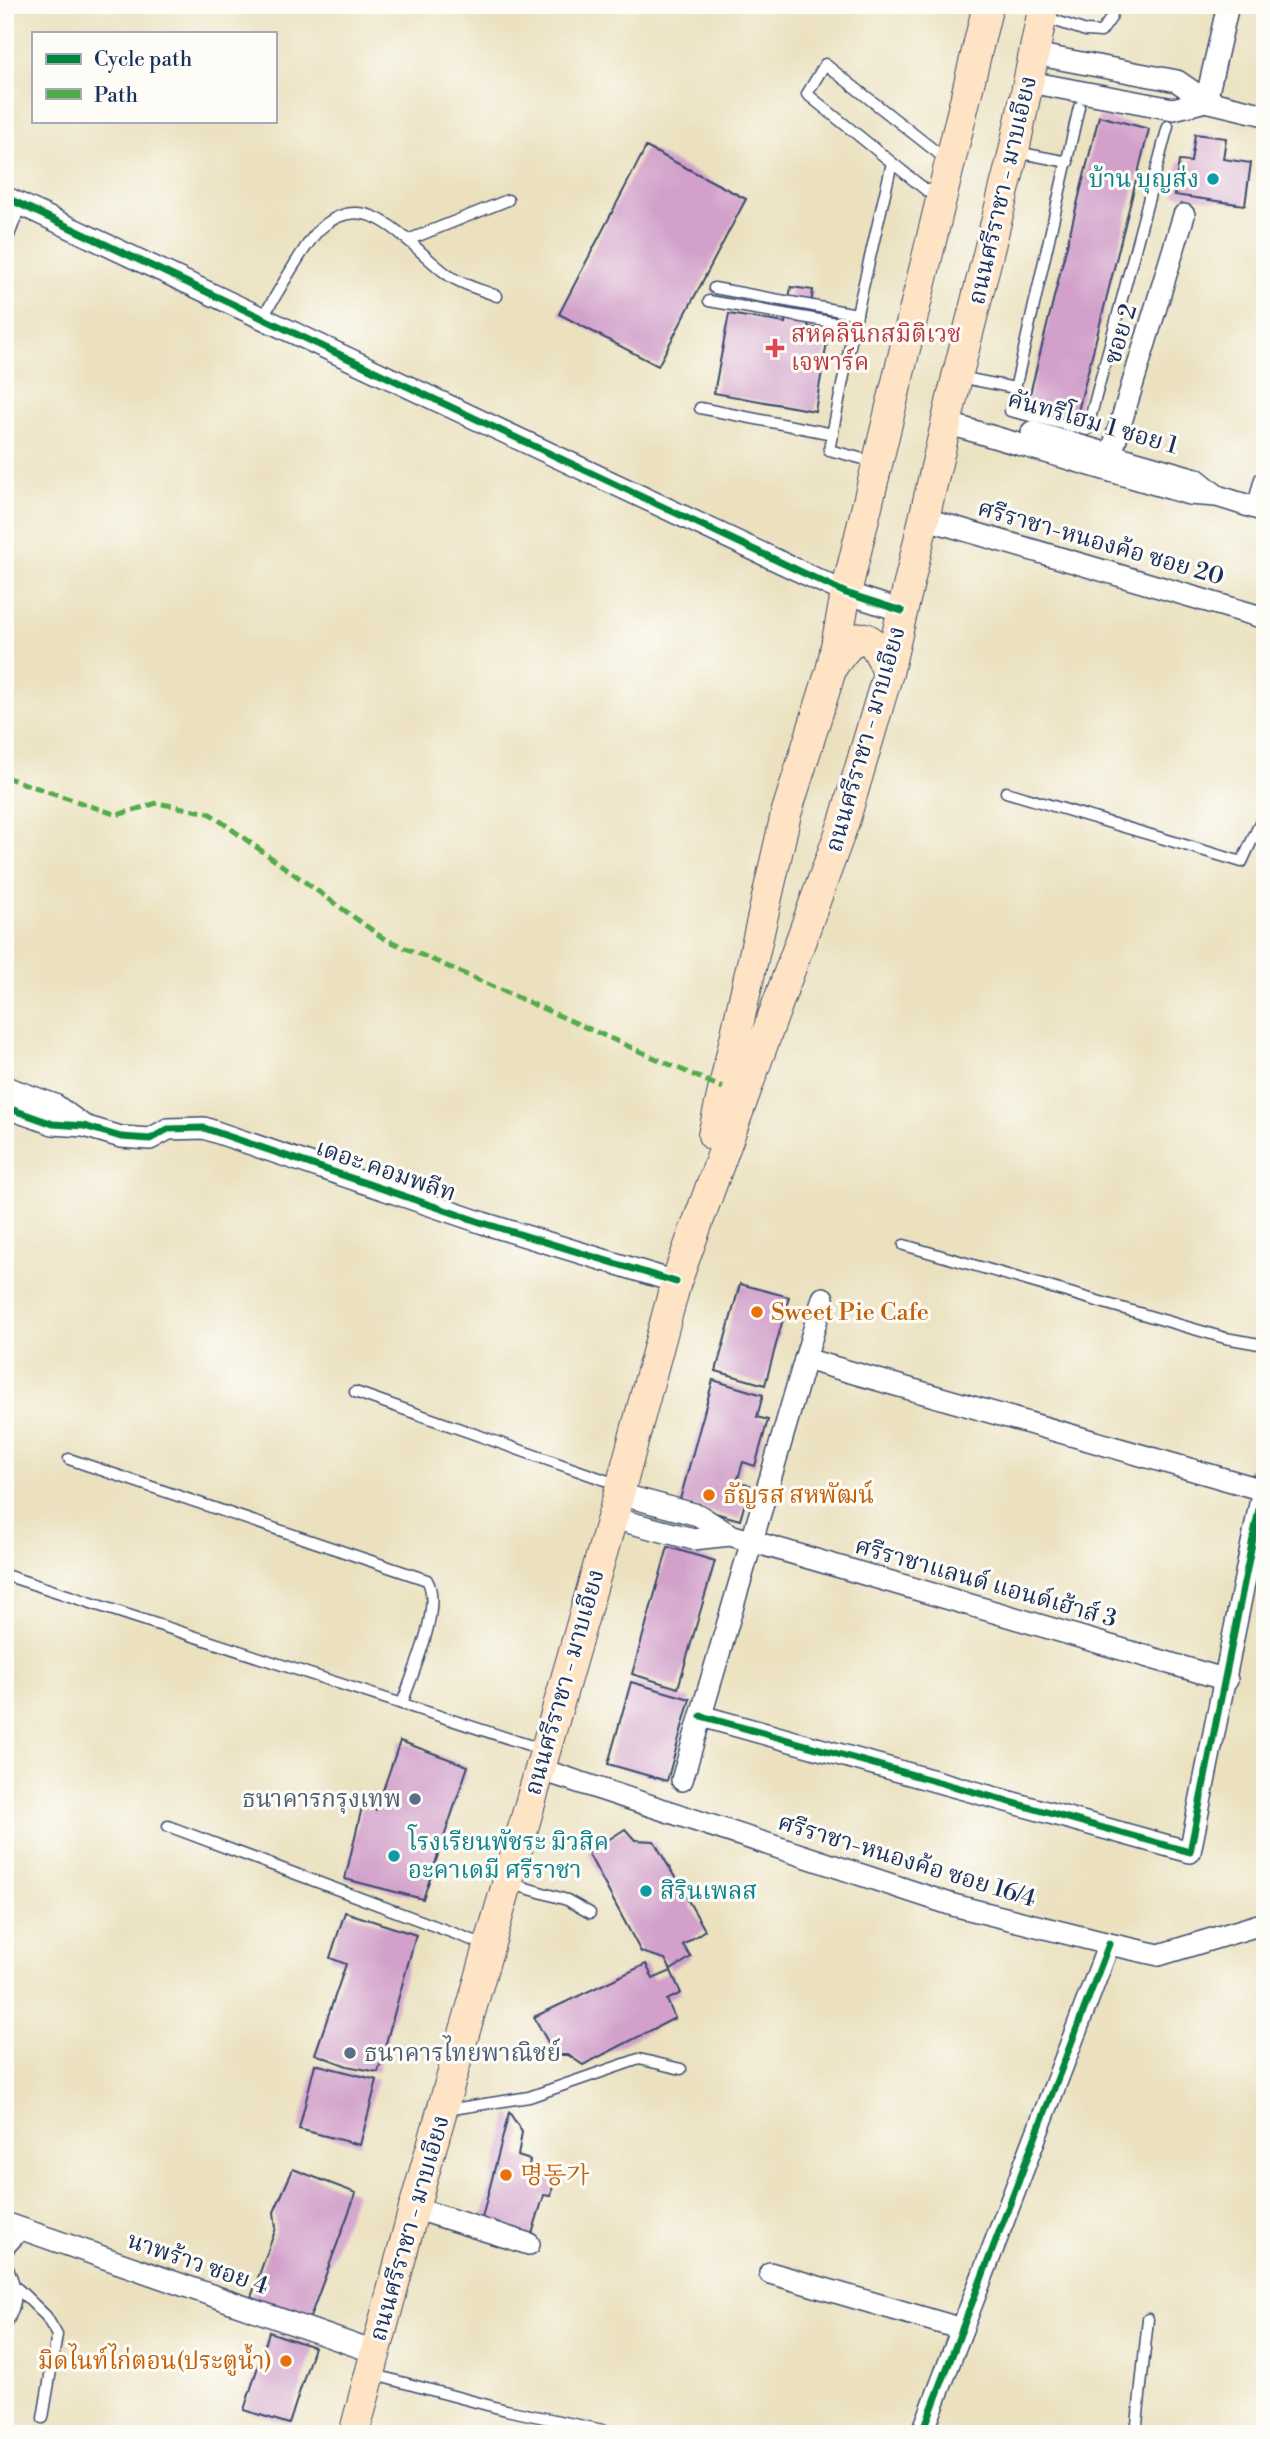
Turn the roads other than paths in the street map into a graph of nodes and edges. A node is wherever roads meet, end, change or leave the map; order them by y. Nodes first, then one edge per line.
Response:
1 (988, 5) edge
2 (1114, 5) edge
3 (1228, 5) edge
4 (1043, 11) edge
5 (1032, 68) junction
6 (1206, 102) junction
7 (1079, 107) dead end
8 (1265, 115) edge
9 (1168, 126) dead end
10 (1014, 151) junction
11 (1068, 162) junction
12 (892, 163) junction
13 (950, 163) junction
14 (508, 200) dead end
15 (13, 201) edge
16 (941, 202) junction
17 (1184, 215) dead end
18 (408, 240) junction
19 (5, 246) edge
20 (714, 288) dead end
21 (497, 296) dead end
22 (709, 301) dead end
23 (857, 314) junction
24 (262, 318) junction
25 (853, 326) junction
26 (957, 377) junction
27 (1015, 388) junction
28 (700, 408) dead end
29 (948, 416) junction
30 (833, 434) junction
31 (1108, 462) junction
32 (878, 463) junction
33 (1265, 481) edge
34 (1261, 509) edge
35 (923, 518) junction
36 (846, 593) junction
37 (902, 611) junction
38 (1265, 618) edge
39 (832, 667) junction
40 (888, 673) junction
41 (1006, 792) dead end
42 (1265, 812) edge
43 (5, 1087) edge
44 (5, 1107) edge
45 (84, 1126) junction
46 (904, 1245) dead end
47 (681, 1268) junction
48 (823, 1298) dead end
49 (1265, 1345) edge
50 (805, 1359) junction
51 (355, 1392) dead end
52 (68, 1459) dead end
53 (1264, 1485) edge
54 (618, 1499) junction
55 (751, 1541) junction
56 (5, 1575) edge
57 (1227, 1680) junction
58 (402, 1704) junction
59 (701, 1716) junction
60 (542, 1760) junction
61 (682, 1780) dead end
62 (168, 1826) dead end
63 (506, 1882) junction
64 (590, 1913) dead end
65 (1265, 1923) edge
66 (1109, 1944) junction
67 (488, 1946) junction
68 (681, 2069) dead end
69 (443, 2111) junction
70 (414, 2208) junction
71 (5, 2223) edge
72 (26, 2230) junction
73 (529, 2244) dead end
74 (5, 2253) edge
75 (5, 2259) edge
76 (770, 2273) dead end
77 (18, 2289) junction
78 (1148, 2319) dead end
79 (5, 2327) edge
80 (962, 2329) junction
81 (371, 2363) junction
82 (43, 2418) dead end
83 (354, 2434) edge
84 (622, 2434) edge
85 (922, 2434) edge
86 (1136, 2434) edge

1 - 13 main road, ถนนศรีราชา - มาบเอียง
2 - 4 lane
3 - 6 street
4 - 5 main road, ถนนศรีราชา - มาบเอียง
5 - 6 street
5 - 6 street
5 - 10 main road, ถนนศรีราชา - มาบเอียง
6 - 8 street
7 - 11 lane
9 - 27 lane
10 - 11 lane
10 - 26 main road, ถนนศรีราชา - มาบเอียง
11 - 27 lane
12 - 13 lane
12 - 16 lane
12 - 23 lane
13 - 16 main road, ถนนศรีราชา - มาบเอียง
14 - 18 lane
15 - 19 lane
15 - 24 street
16 - 32 main road, ถนนศรีราชา - มาบเอียง
17 - 31 street, ซอย 2
18 - 21 lane
18 - 24 lane
20 - 23 lane
22 - 25 lane
23 - 25 lane
24 - 36 street
25 - 30 lane
26 - 27 lane
26 - 29 main road, ถนนศรีราชา - มาบเอียง
28 - 30 lane
29 - 31 street, คันทรีโฮม 1 ซอย 1
29 - 35 main road, ถนนศรีราชา - มาบเอียง
30 - 32 lane
31 - 34 street, คันทรีโฮม 1 ซอย 1
32 - 36 main road, ถนนศรีราชา - มาบเอียง
33 - 34 street
35 - 37 main road, ถนนศรีราชา - มาบเอียง
35 - 38 street, ศรีราชา-หนองค้อ ซอย 20
36 - 37 street
36 - 39 main road, ถนนศรีราชา - มาบเอียง
37 - 40 main road, ถนนศรีราชา - มาบเอียง
39 - 40 main road
39 - 47 main road, ถนนศรีราชา - มาบเอียง
40 - 47 main road, ถนนศรีราชา - มาบเอียง
41 - 42 lane
43 - 45 street
44 - 45 street
45 - 47 street, เดอะ คอมพลีท
46 - 49 lane
47 - 54 main road, ถนนศรีราชา - มาบเอียง
48 - 50 street
50 - 53 street
50 - 55 street
51 - 54 lane
52 - 58 lane
53 - 57 street
54 - 55 street, ศรีราชาแลนด์ แอนด์เฮ้าส์ 3
54 - 60 main road, ถนนศรีราชา - มาบเอียง
55 - 57 street, ศรีราชาแลนด์ แอนด์เฮ้าส์ 3
55 - 59 street
56 - 58 lane
57 - 59 street
58 - 60 lane
59 - 61 street
60 - 63 main road, ถนนศรีราชา - มาบเอียง
60 - 66 street, ศรีราชา-หนองค้อ ซอย 16/4
62 - 67 lane
63 - 64 lane
63 - 67 main road, ถนนศรีราชา - มาบเอียง
65 - 66 street, ศรีราชา-หนองค้อ ซอย 16/4
66 - 80 street
67 - 69 main road, ถนนศรีราชา - มาบเอียง
68 - 69 lane
69 - 70 main road, ถนนศรีราชา - มาบเอียง
70 - 73 street
70 - 81 main road, ถนนศรีราชา - มาบเอียง
71 - 72 street, นาพร้าว ซอย 4
72 - 74 lane
72 - 81 street, นาพร้าว ซอย 4
75 - 77 lane
76 - 80 street
77 - 79 lane
77 - 82 lane
78 - 86 lane
80 - 85 street
81 - 83 main road, ถนนศรีราชา - มาบเอียง
81 - 84 lane

